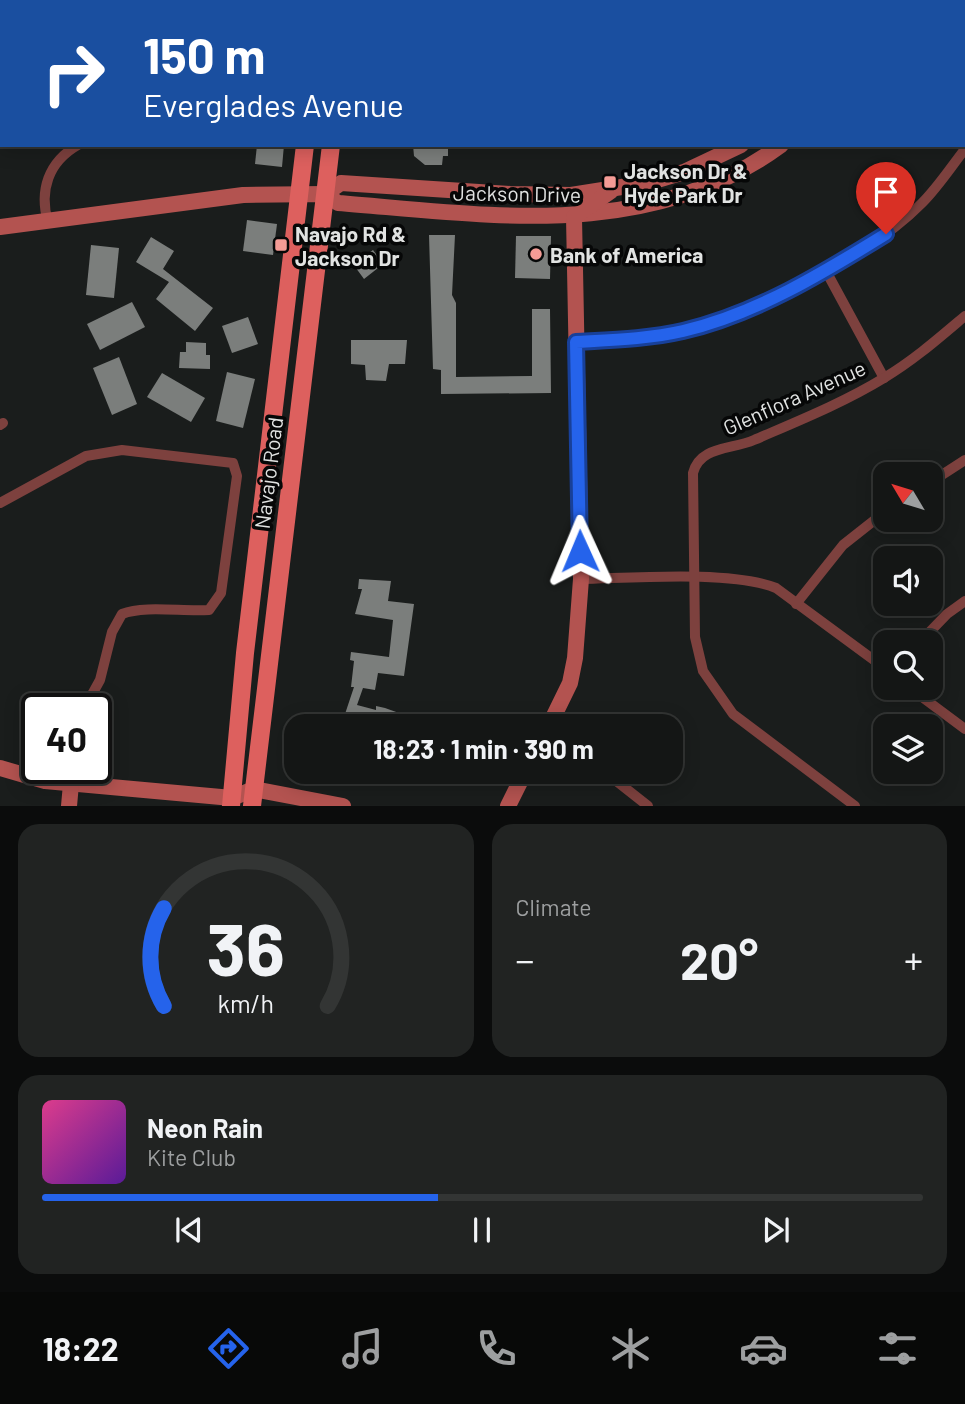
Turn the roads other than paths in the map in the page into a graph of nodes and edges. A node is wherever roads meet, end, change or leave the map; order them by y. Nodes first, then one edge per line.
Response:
1 (75, 147) edge
2 (305, 147) edge
3 (331, 147) edge
4 (737, 147) edge
5 (777, 147) edge
6 (965, 149) edge
7 (611, 191) junction
8 (300, 194) junction
9 (325, 194) junction
10 (571, 195) junction
11 (551, 217) junction
12 (574, 217) junction
13 (48, 222) junction
14 (0, 228) edge
15 (826, 271) junction
16 (965, 316) edge
17 (576, 342) junction
18 (884, 378) junction
19 (965, 460) edge
20 (943, 474) edge
21 (0, 503) edge
22 (873, 521) edge
23 (696, 578) junction
24 (581, 579) junction
25 (965, 601) edge
26 (796, 604) junction
27 (932, 630) edge
28 (873, 660) edge
29 (93, 693) edge
30 (926, 700) edge
31 (555, 714) edge
32 (965, 729) edge
33 (0, 768) edge
34 (21, 774) edge
35 (112, 783) edge
36 (71, 784) edge
37 (520, 784) edge
38 (621, 784) edge
39 (253, 797) edge
40 (234, 803) edge
41 (69, 806) edge
42 (344, 806) edge
43 (508, 806) edge
44 (648, 806) edge
45 (855, 806) edge

1 - 13 street
2 - 8 main road, Navajo Road
3 - 9 main road, Navajo Road
4 - 7 main road, Jackson Drive
5 - 12 main road, Jackson Drive
6 - 15 street
7 - 10 main road, Jackson Drive
7 - 12 main road
8 - 9 main road, Jackson Drive
8 - 13 main road, Jackson Drive
8 - 40 main road, Navajo Road
9 - 10 main road, Jackson Drive
9 - 11 main road, Jackson Drive
9 - 39 main road, Navajo Road
10 - 11 main road
11 - 12 main road, Jackson Drive
12 - 17 main road
13 - 14 main road, Jackson Drive
15 - 17 street
15 - 18 street
16 - 18 street, Glenflora Avenue
17 - 24 main road
18 - 23 street, Glenflora Avenue
19 - 20 street
21 - 29 street
22 - 26 street
23 - 24 street
23 - 26 street
23 - 45 street, Glenflora Avenue
24 - 31 main road
25 - 27 street
26 - 28 street
30 - 32 street
33 - 34 main road
35 - 40 main road
36 - 41 main road
37 - 43 main road
38 - 44 street
39 - 40 main road
39 - 42 main road

